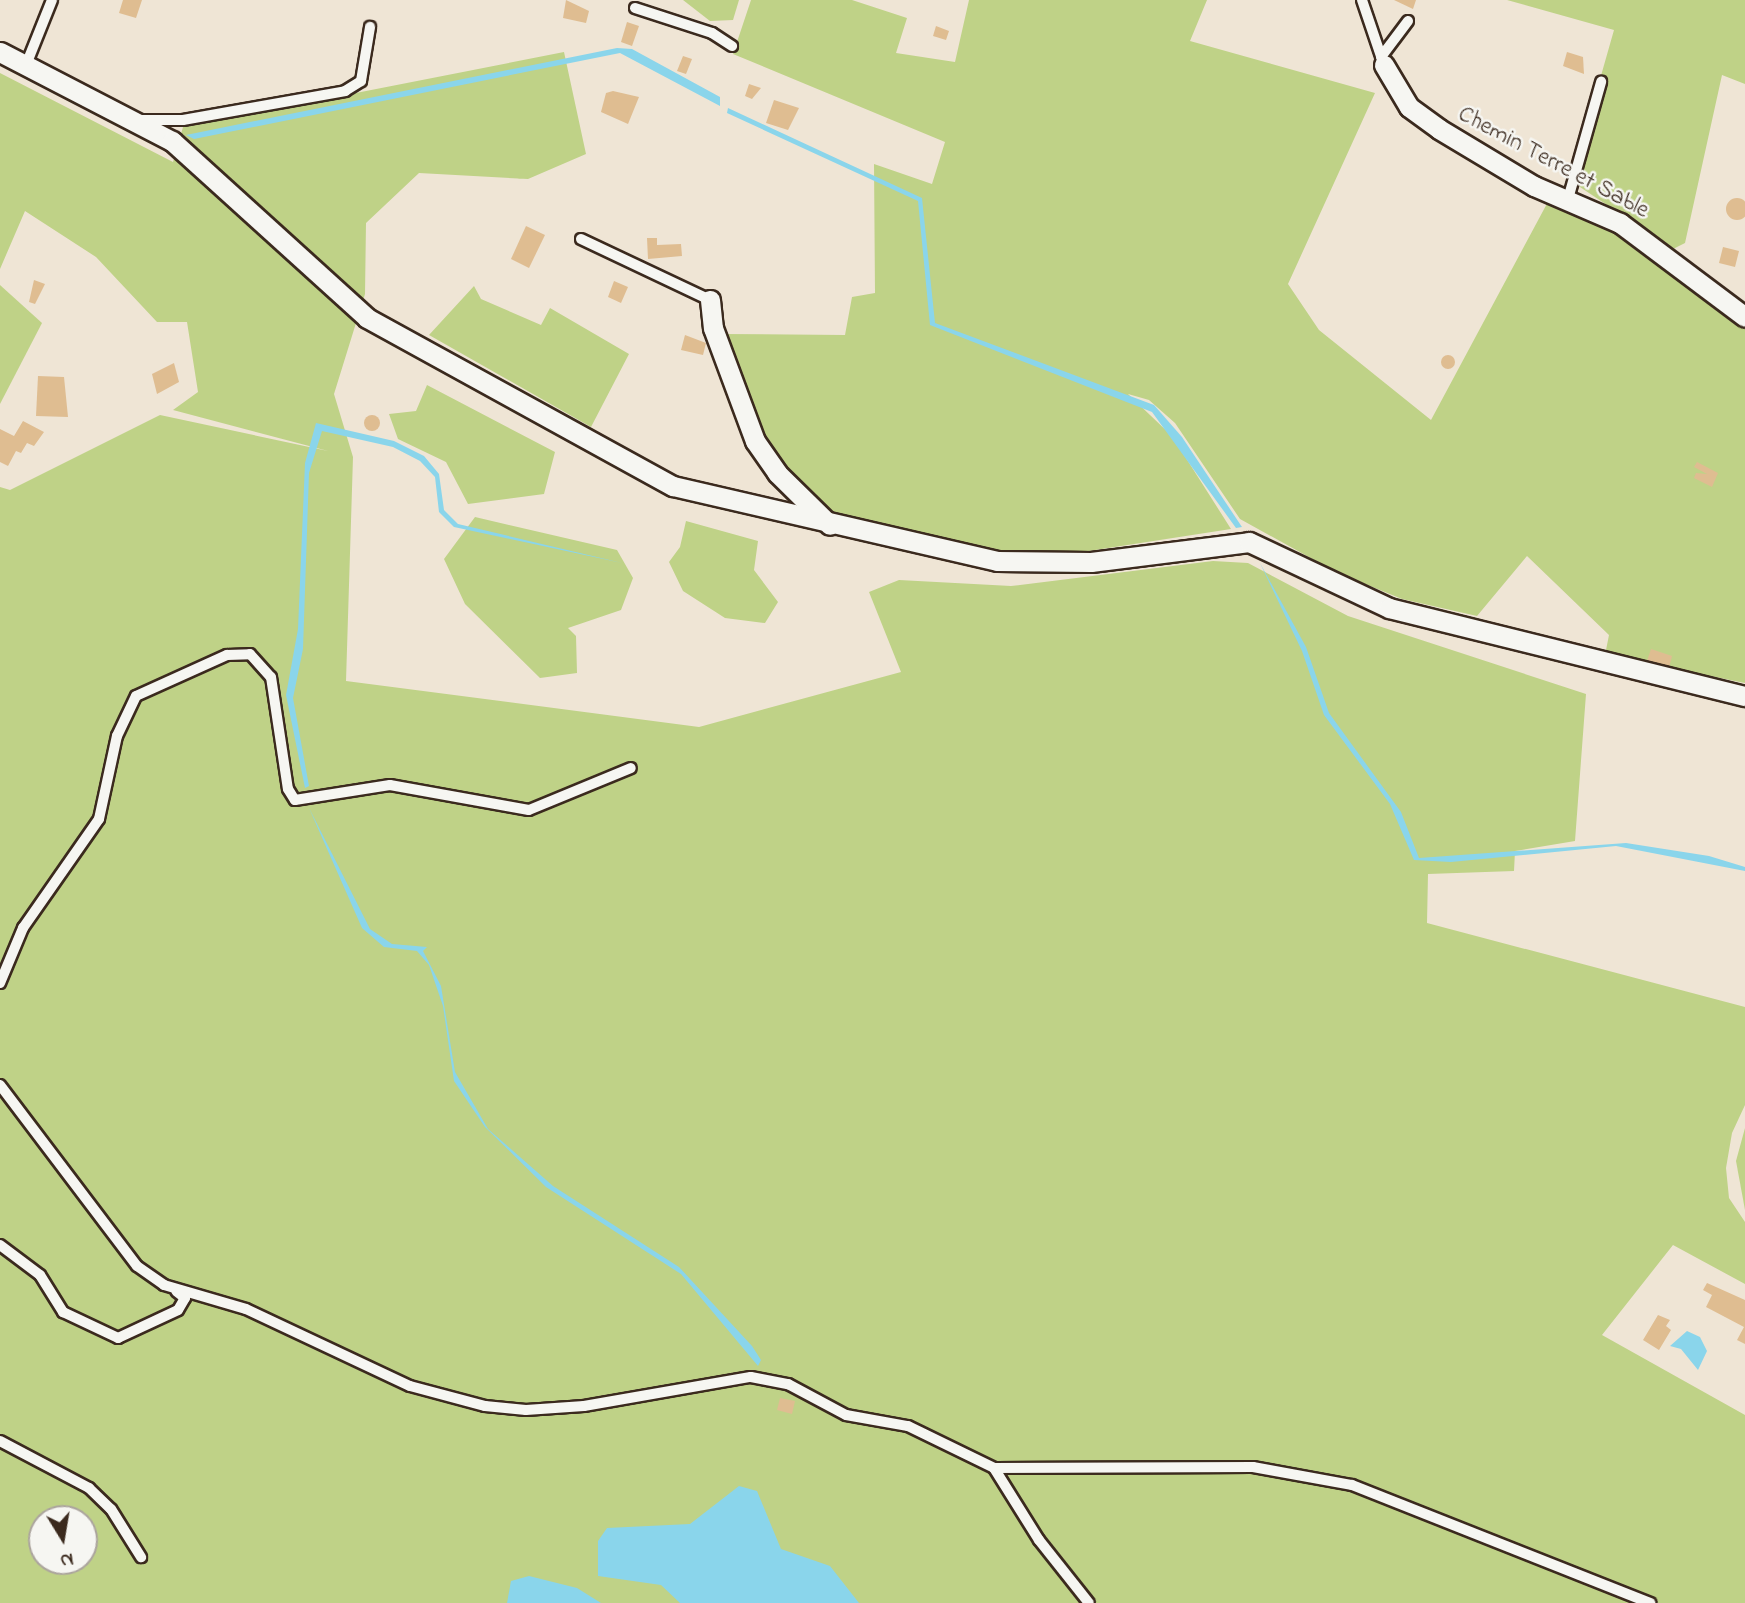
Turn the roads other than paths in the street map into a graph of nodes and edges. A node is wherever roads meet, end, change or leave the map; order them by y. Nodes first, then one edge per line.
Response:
1 (52, 0) edge
2 (1353, 0) edge
3 (1362, 0) edge
4 (635, 8) dead end
5 (1362, 13) junction
6 (1408, 20) dead end
7 (370, 27) dead end
8 (732, 46) dead end
9 (0, 52) edge
10 (1382, 61) junction
11 (26, 65) junction
12 (1601, 82) dead end
13 (140, 120) junction
14 (1568, 199) junction
15 (581, 239) dead end
16 (710, 300) joint
17 (1745, 317) edge
18 (830, 525) junction
19 (1745, 696) edge
20 (631, 768) dead end
21 (0, 984) edge
22 (0, 1085) edge
23 (0, 1245) edge
24 (173, 1288) junction
25 (0, 1441) edge
26 (994, 1468) junction
27 (141, 1557) dead end
28 (1089, 1603) edge
29 (1650, 1603) edge

1 - 11 lane
2 - 5 lane
3 - 5 lane
4 - 8 lane
5 - 10 lane
6 - 10 lane
7 - 13 lane
9 - 11 street
10 - 14 street, Chemin Terre et Sable
11 - 13 street
12 - 14 lane
13 - 18 street
14 - 17 street, Chemin Terre et Sable
15 - 16 lane
16 - 18 street
18 - 19 street
20 - 21 lane
22 - 24 lane
23 - 24 lane
24 - 26 lane
25 - 27 lane
26 - 28 lane
26 - 29 lane

